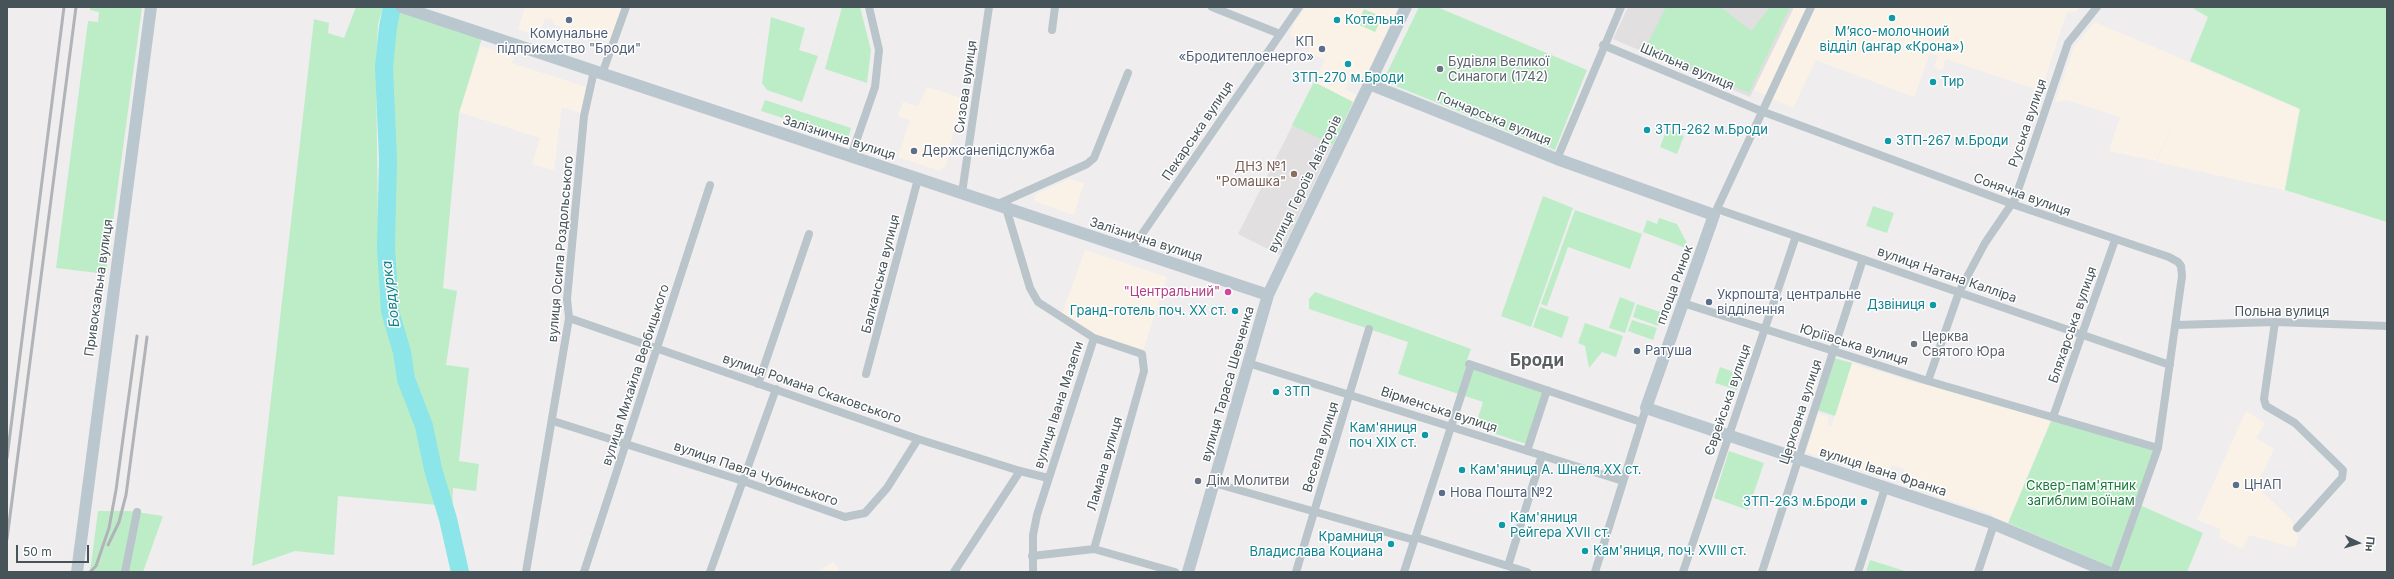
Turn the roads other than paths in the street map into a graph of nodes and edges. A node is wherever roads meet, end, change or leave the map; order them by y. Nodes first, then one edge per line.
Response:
1 (151, 7) edge
2 (402, 7) edge
3 (626, 7) edge
4 (869, 7) edge
5 (989, 7) edge
6 (1055, 7) edge
7 (1212, 7) edge
8 (1299, 7) edge
9 (1406, 7) edge
10 (1621, 7) edge
11 (1811, 7) edge
12 (2096, 7) edge
13 (1052, 30) dead end
14 (1280, 34) junction
15 (1603, 45) junction
16 (598, 72) junction
17 (1128, 73) dead end
18 (1369, 84) junction
19 (1761, 111) junction
20 (851, 156) junction
21 (1556, 159) junction
22 (918, 179) junction
23 (710, 185) dead end
24 (962, 193) junction
25 (2011, 204) junction
26 (1001, 206) junction
27 (1716, 212) junction
28 (809, 234) dead end
29 (1796, 236) junction
30 (2115, 240) junction
31 (1131, 250) junction
32 (1863, 259) junction
33 (1959, 292) junction
34 (1268, 295) junction
35 (1683, 303) junction
36 (569, 318) junction
37 (2275, 322) junction
38 (2176, 325) junction
39 (2387, 326) edge
40 (1369, 329) dead end
41 (1765, 330) junction
42 (2082, 334) junction
43 (1094, 338) junction
44 (658, 349) junction
45 (1834, 351) junction
46 (1248, 363) junction
47 (2170, 364) junction
48 (866, 374) dead end
49 (1928, 381) junction
50 (758, 384) junction
51 (776, 389) junction
52 (1547, 390) junction
53 (1349, 394) junction
54 (1646, 408) junction
55 (2054, 417) junction
56 (553, 421) junction
57 (1641, 422) junction
58 (1452, 426) junction
59 (1729, 436) junction
60 (918, 438) junction
61 (627, 444) junction
62 (2158, 448) junction
63 (1527, 451) junction
64 (1542, 456) junction
65 (1799, 459) junction
66 (1020, 471) junction
67 (1048, 478) junction
68 (743, 481) junction
69 (1623, 481) junction
70 (1214, 483) junction
71 (1885, 488) junction
72 (1314, 511) junction
73 (137, 512) dead end
74 (1994, 524) junction
75 (2297, 528) dead end
76 (1415, 539) junction
77 (1094, 549) junction
78 (1032, 556) junction
79 (1500, 564) junction
80 (1508, 566) junction
81 (77, 572) edge
82 (125, 572) edge
83 (526, 572) edge
84 (584, 572) edge
85 (710, 572) edge
86 (954, 572) edge
87 (1033, 572) edge
88 (1175, 572) edge
89 (1188, 572) edge
90 (1296, 572) edge
91 (1404, 572) edge
92 (1497, 572) edge
93 (1527, 572) edge
94 (1595, 572) edge
95 (1683, 572) edge
96 (1762, 572) edge
97 (1858, 572) edge
98 (1978, 572) edge
99 (2108, 572) edge
100 (2114, 572) edge

1 - 81 main road, Привокзальна вулиця
2 - 16 main road, Залізнична вулиця
3 - 16 street, вулиця Осипа Роздольського
4 - 20 street
5 - 24 street, Сизова вулиця
6 - 13 street
7 - 14 street
8 - 14 street, Пекарська вулиця
9 - 18 main road
10 - 15 street, Гончарська вулиця
11 - 19 street, площа Ринок
12 - 25 street, Руська вулиця
14 - 31 street, Пекарська вулиця
15 - 19 street, Шкільна вулиця
15 - 21 street, Гончарська вулиця
16 - 20 main road, Залізнична вулиця
16 - 36 street, вулиця Осипа Роздольського
17 - 26 street
18 - 21 main road, Гончарська вулиця
18 - 34 main road, вулиця Героїв Авіаторів
19 - 25 street, Сонячна вулиця
19 - 27 street, площа Ринок
20 - 22 main road, Залізнична вулиця
21 - 27 main road
22 - 24 main road, Залізнична вулиця
22 - 48 street, Балканська вулиця
23 - 44 street, вулиця Михайла Вербицького
24 - 26 main road, Залізнична вулиця
25 - 30 street, Сонячна вулиця
25 - 33 street, Руська вулиця
26 - 31 main road, Залізнична вулиця
26 - 43 street, вулиця Івана Мазепи
27 - 29 street, вулиця Натана Калліра
27 - 35 main road, площа Ринок
28 - 50 street
29 - 32 street, вулиця Натана Калліра
29 - 41 street, Єврейська вулиця
30 - 38 street, Сонячна вулиця
30 - 42 street, Бляхарська вулиця
31 - 34 main road, Залізнична вулиця
32 - 33 street, вулиця Натана Калліра
32 - 45 street, Церковна вулиця
33 - 42 street, вулиця Натана Калліра
33 - 49 street, Руська вулиця
34 - 46 main road, вулиця Тараса Шевченка
35 - 41 street, Юріївська вулиця
35 - 54 main road, площа Ринок
36 - 44 street, вулиця Романа Скаковського
36 - 56 street, вулиця Осипа Роздольського
37 - 38 street, Польна вулиця
37 - 39 street, Польна вулиця
37 - 75 street
38 - 47 street, Сонячна вулиця
40 - 53 street, Весела вулиця
41 - 45 street, Юріївська вулиця
41 - 59 street, Єврейська вулиця
42 - 47 street, вулиця Натана Калліра
42 - 55 street, Бляхарська вулиця
43 - 67 street, вулиця Івана Мазепи
43 - 77 street, Ламана вулиця
44 - 50 street, вулиця Романа Скаковського
44 - 61 street, вулиця Михайла Вербицького
45 - 49 street, Юріївська вулиця
45 - 65 street, Церковна вулиця
46 - 53 street, Вірменська вулиця
46 - 70 main road, вулиця Тараса Шевченка
47 - 62 street, Сонячна вулиця
49 - 55 street, Юріївська вулиця
50 - 51 street, вулиця Романа Скаковського
51 - 60 street, вулиця Романа Скаковського
51 - 68 street
52 - 57 street
52 - 58 street
52 - 63 street
53 - 58 street, Вірменська вулиця
53 - 72 street, Весела вулиця
54 - 57 street
54 - 59 main road, вулиця Івана Франка
55 - 62 street, Юріївська вулиця
56 - 61 street, вулиця Павла Чубинського
56 - 83 street, вулиця Осипа Роздольського
57 - 69 street
58 - 63 street, Вірменська вулиця
58 - 76 street
59 - 65 main road, вулиця Івана Франка
59 - 95 street, Єврейська вулиця
60 - 66 street, вулиця Романа Скаковського
60 - 68 street, вулиця Павла Чубинського
61 - 68 street, вулиця Павла Чубинського
61 - 84 street, вулиця Михайла Вербицького
62 - 100 street, Сонячна вулиця
63 - 64 street, Вірменська вулиця
64 - 69 street, Вірменська вулиця
64 - 80 street
65 - 71 main road, вулиця Івана Франка
65 - 96 street, Церковна вулиця
66 - 67 street, вулиця Романа Скаковського
66 - 86 street
67 - 78 street, вулиця Івана Мазепи
68 - 85 street
69 - 94 street
70 - 72 street
70 - 89 main road, вулиця Тараса Шевченка
71 - 74 main road, вулиця Івана Франка
71 - 97 street
72 - 76 street
72 - 90 street, Весела вулиця
73 - 82 street
74 - 98 street
74 - 99 main road, вулиця Івана Франка
76 - 79 street
76 - 91 street
77 - 78 street
77 - 88 street
78 - 87 street, вулиця Івана Мазепи
79 - 80 street
79 - 92 street
80 - 93 street

